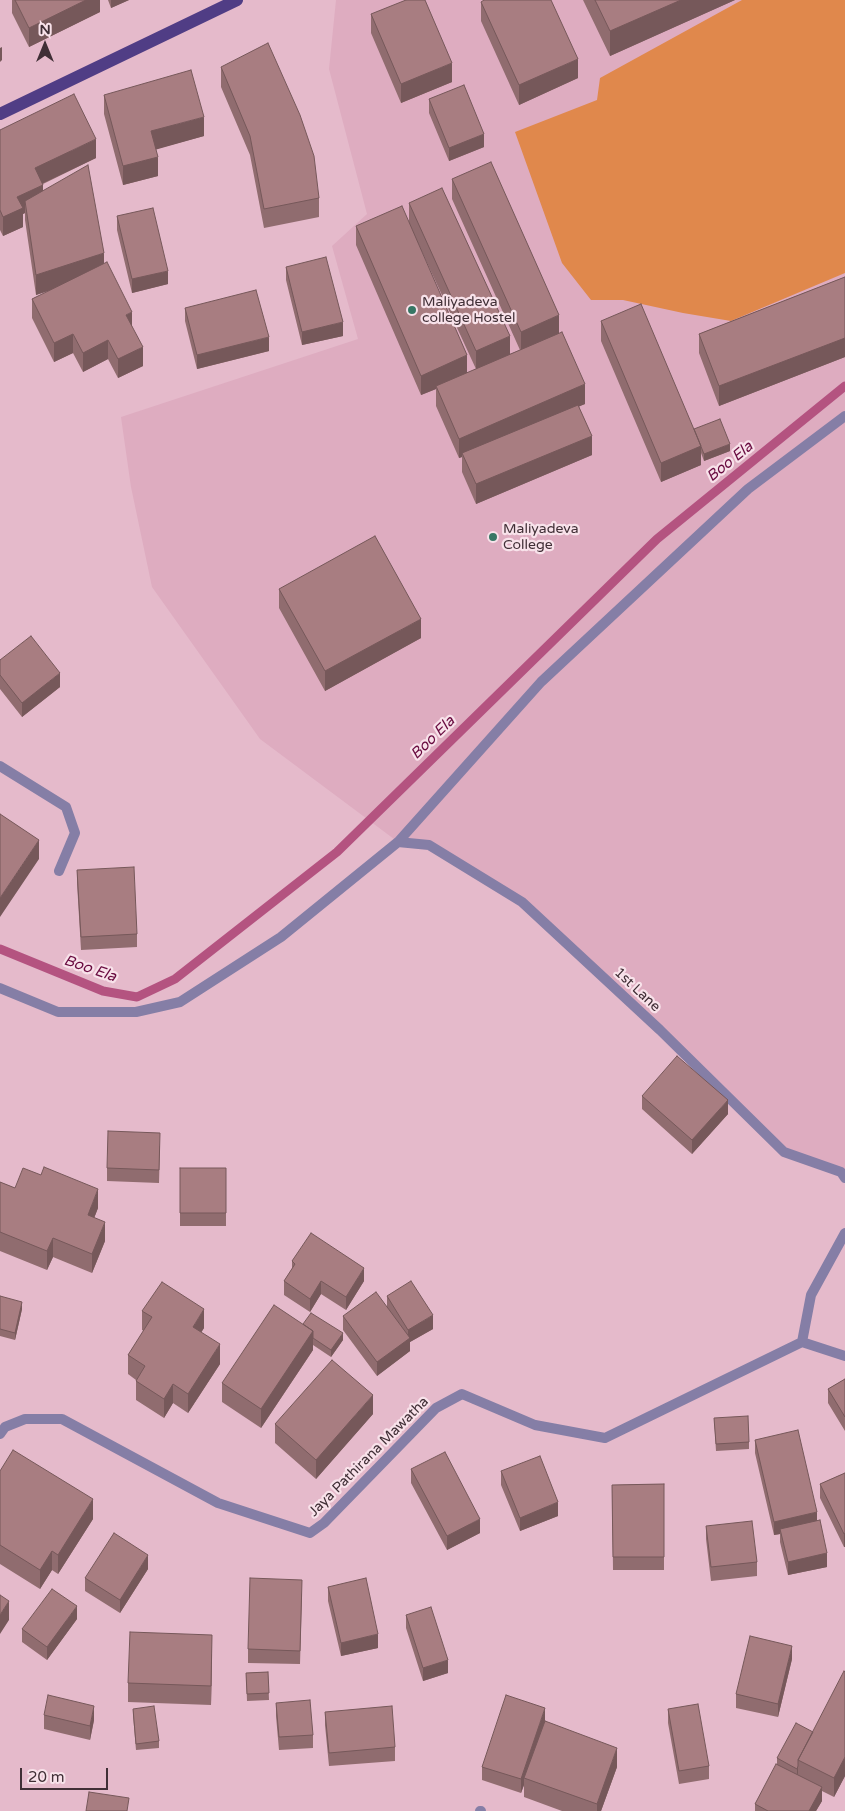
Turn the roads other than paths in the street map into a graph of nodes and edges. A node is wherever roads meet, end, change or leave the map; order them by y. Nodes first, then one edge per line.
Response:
1 (237, 0) edge
2 (0, 114) edge
3 (845, 416) edge
4 (0, 766) edge
5 (398, 842) junction
6 (59, 872) dead end
7 (0, 988) edge
8 (845, 1178) edge
9 (845, 1233) edge
10 (802, 1342) junction
11 (845, 1356) edge
12 (0, 1434) edge

1 - 2 main road
3 - 5 street
4 - 6 street
5 - 7 street
5 - 8 street, 1st Lane
9 - 10 street
10 - 11 street
10 - 12 street, Jaya Pathirana Mawatha

